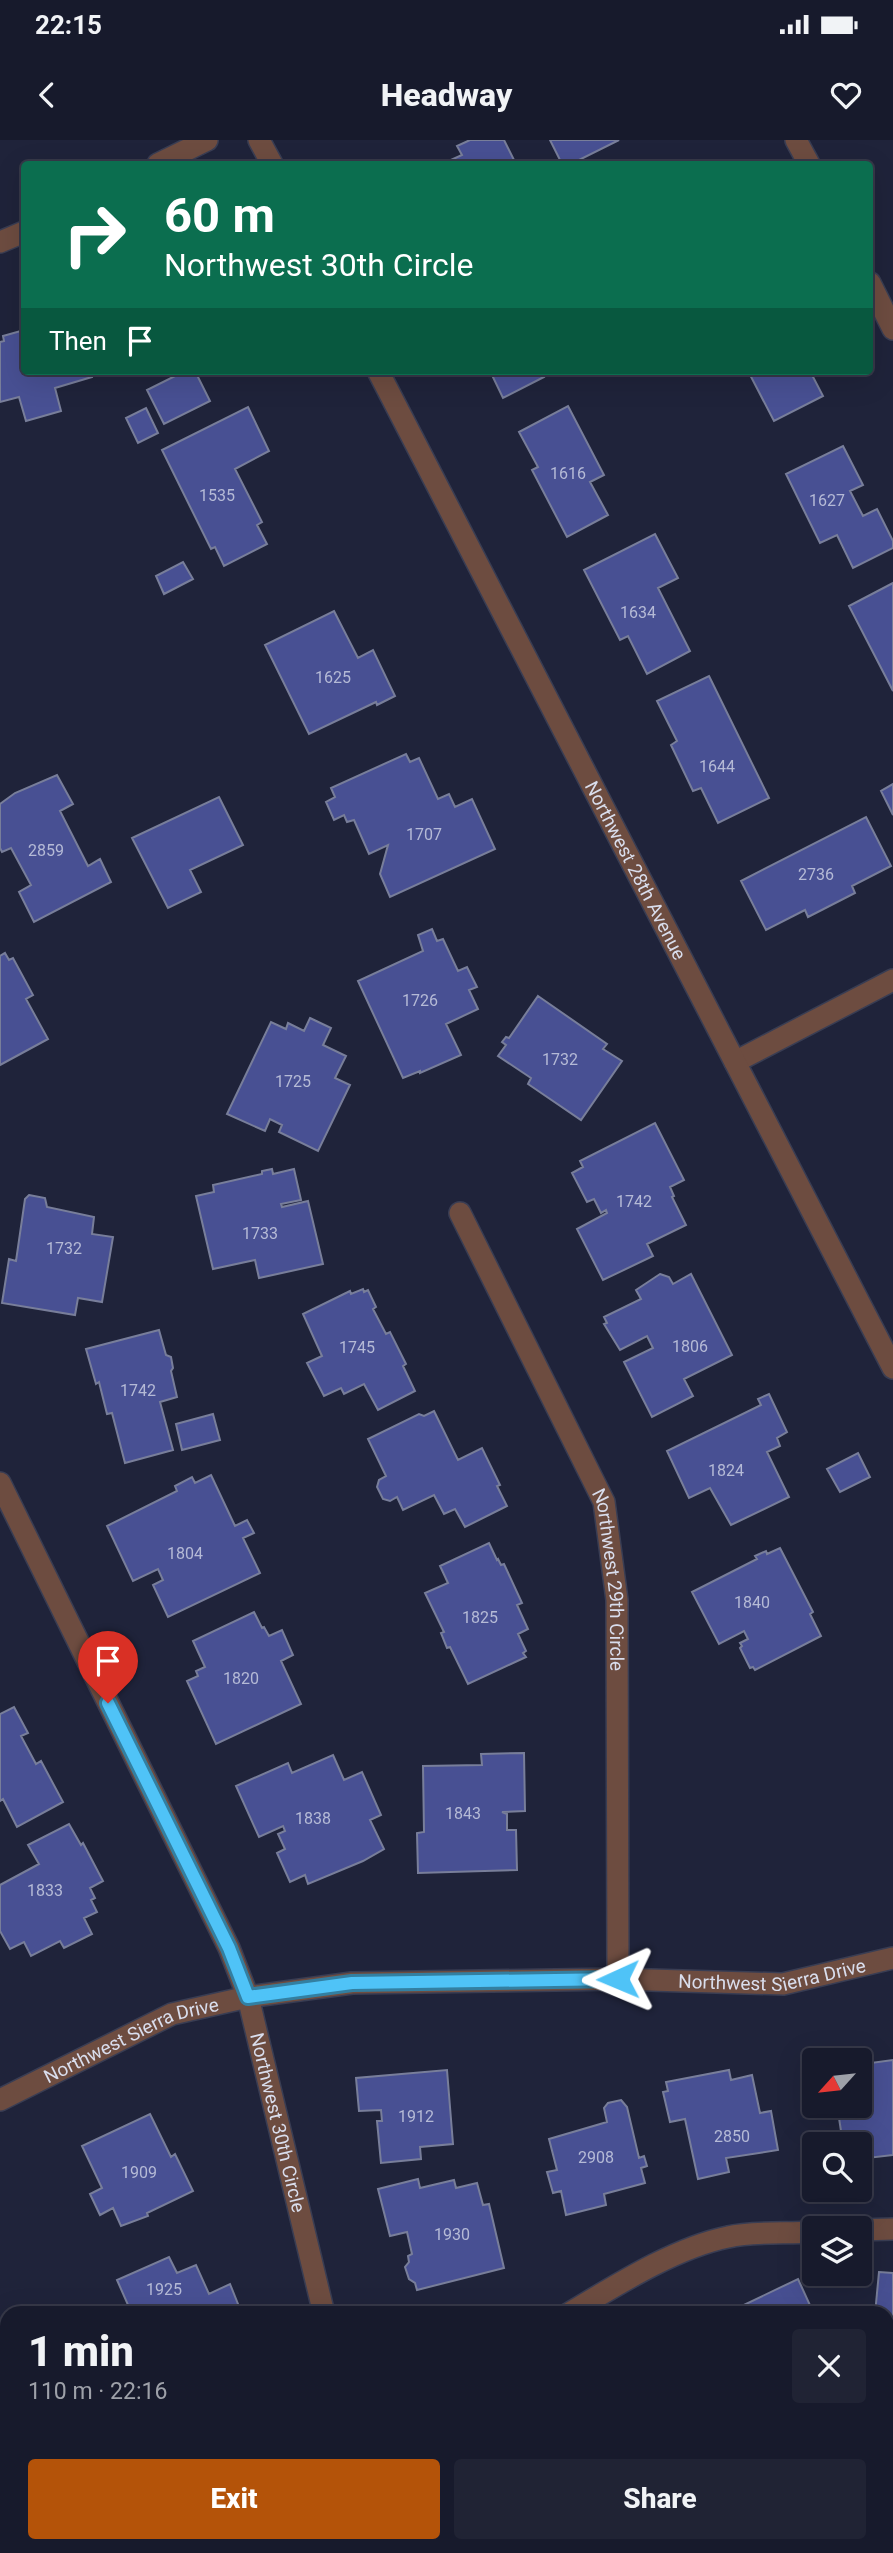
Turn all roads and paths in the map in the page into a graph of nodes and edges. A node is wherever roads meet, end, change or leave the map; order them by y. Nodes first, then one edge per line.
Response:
1 (207, 140) edge
2 (260, 140) edge
3 (796, 140) edge
4 (164, 161) edge
5 (270, 161) edge
6 (807, 161) edge
7 (21, 233) edge
8 (0, 242) edge
9 (873, 290) edge
10 (893, 329) edge
11 (380, 375) edge
12 (893, 979) edge
13 (735, 1062) junction
14 (460, 1213) dead end
15 (893, 1368) edge
16 (0, 1483) edge
17 (893, 1958) edge
18 (618, 1979) junction
19 (248, 1997) junction
20 (0, 2100) edge
21 (893, 2229) edge
22 (872, 2230) edge
23 (802, 2233) edge
24 (322, 2306) edge
25 (582, 2306) edge

1 - 4 street
2 - 5 street
3 - 6 street
7 - 8 street
9 - 10 street
11 - 13 street, Northwest 28th Avenue
12 - 13 street
13 - 15 street, Northwest 28th Avenue
14 - 18 street, Northwest 29th Circle
16 - 19 street, Northwest 30th Circle
17 - 18 street, Northwest Sierra Drive
18 - 19 street, Northwest Sierra Drive
19 - 20 street, Northwest Sierra Drive
19 - 24 street, Northwest 30th Circle
21 - 22 street
23 - 25 street

